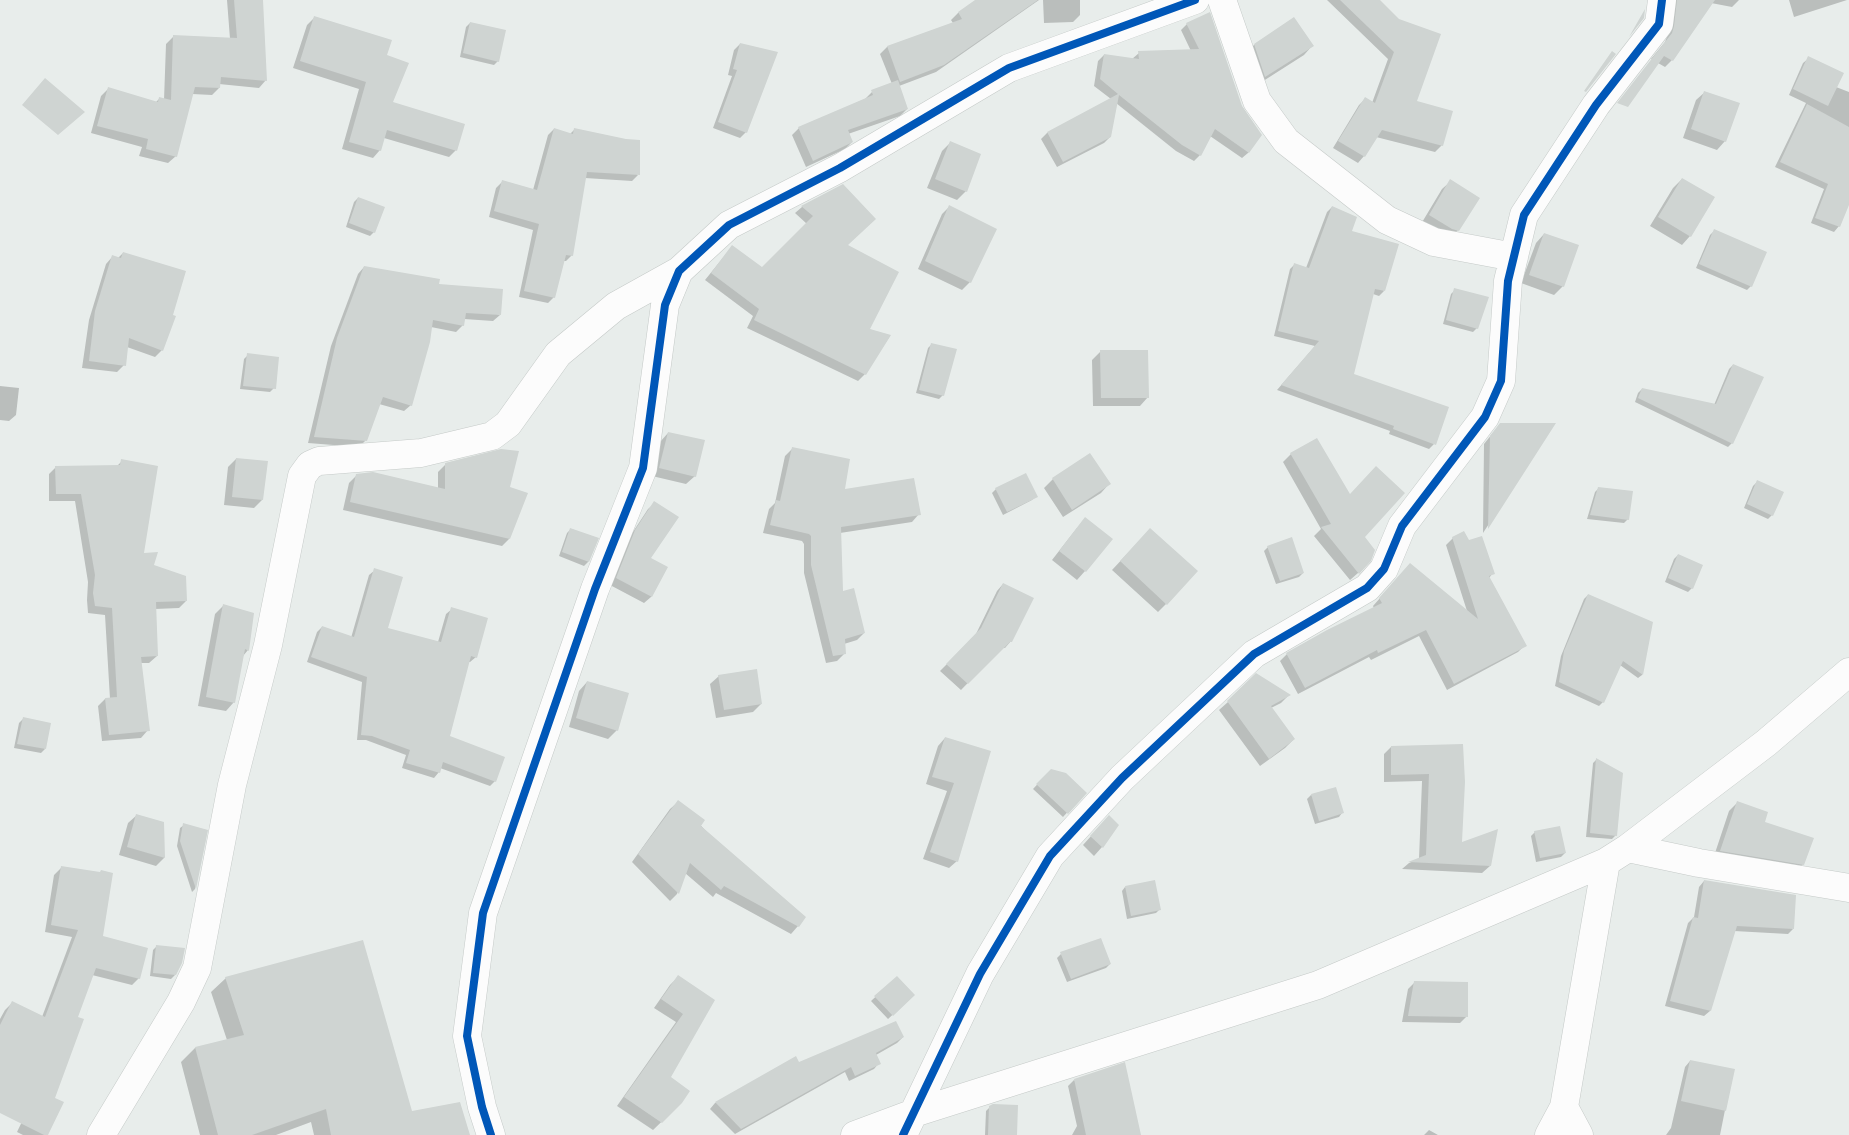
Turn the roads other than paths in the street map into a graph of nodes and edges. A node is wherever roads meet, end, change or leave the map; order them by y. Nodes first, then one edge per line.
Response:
1 (1194, 0) edge
2 (1222, 0) edge
3 (1662, 0) edge
4 (1514, 257) junction
5 (679, 272) junction
6 (1849, 672) edge
7 (1617, 855) junction
8 (1849, 888) edge
9 (1564, 1107) junction
10 (908, 1124) edge
11 (102, 1135) edge
12 (491, 1135) edge
13 (854, 1135) edge
14 (1549, 1135) edge
15 (1578, 1135) edge

1 - 5 street
2 - 4 street
3 - 4 street
4 - 10 street
5 - 11 street
5 - 12 street
6 - 7 street
7 - 8 street
7 - 9 street
7 - 10 street
9 - 14 street
9 - 15 street
10 - 13 street

